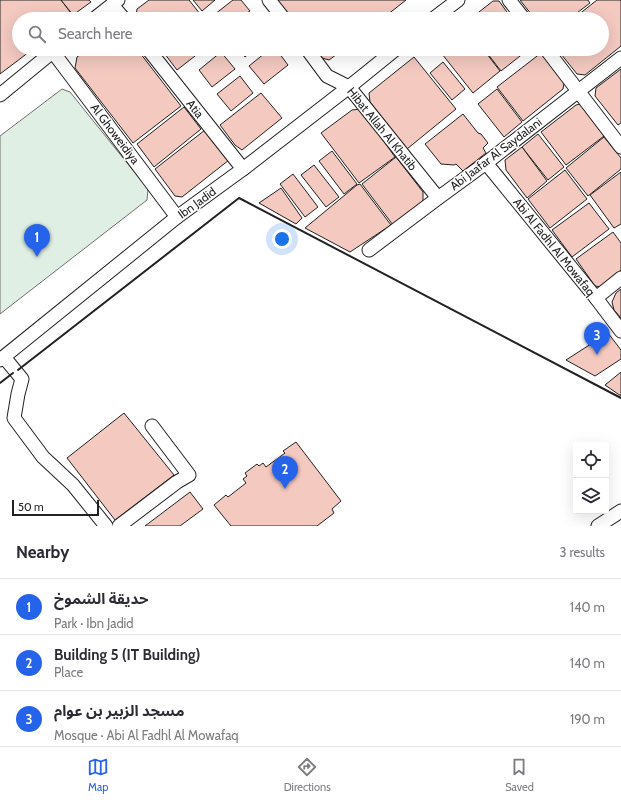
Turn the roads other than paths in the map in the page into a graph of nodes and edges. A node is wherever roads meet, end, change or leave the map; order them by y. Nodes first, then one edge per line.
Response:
1 (270, 0) edge
2 (458, 0) edge
3 (509, 0) edge
4 (115, 2) edge
5 (442, 4) edge
6 (103, 12) edge
7 (120, 12) edge
8 (279, 12) edge
9 (518, 12) edge
10 (48, 56) edge
11 (59, 56) edge
12 (154, 56) edge
13 (312, 56) edge
14 (387, 56) edge
15 (551, 56) edge
16 (621, 58) edge
17 (349, 87) junction
18 (578, 91) junction
19 (0, 95) edge
20 (621, 147) edge
21 (486, 163) junction
22 (243, 169) junction
23 (438, 198) junction
24 (177, 217) junction
25 (369, 250) dead end
26 (621, 278) edge
27 (596, 298) junction
28 (621, 331) edge
29 (2, 358) edge
30 (152, 426) dead end
31 (621, 510) edge
32 (605, 524) edge
33 (106, 526) edge
34 (119, 526) edge

1 - 8 street
2 - 5 street
3 - 9 street
4 - 6 street
4 - 7 street
10 - 19 street
11 - 24 street, Al Ghoweidiya
12 - 22 street, Atia
13 - 17 street, Hibat Allah Al Khatib
14 - 17 street, Ibn Jadid
15 - 18 street
16 - 18 street, Abi Jaafar Al Saydalani
17 - 22 street, Ibn Jadid
17 - 23 street, Hibat Allah Al Khatib
18 - 20 street
18 - 21 street, Abi Jaafar Al Saydalani
21 - 23 street, Abi Jaafar Al Saydalani
21 - 27 street, Abi Al Fadhl Al Mowafaq
22 - 24 street, Ibn Jadid
23 - 25 street, Abi Jaafar Al Saydalani
24 - 29 street, Ibn Jadid
26 - 27 street
27 - 28 street, Abi Al Fadhl Al Mowafaq
29 - 33 street
30 - 34 street
31 - 32 street

